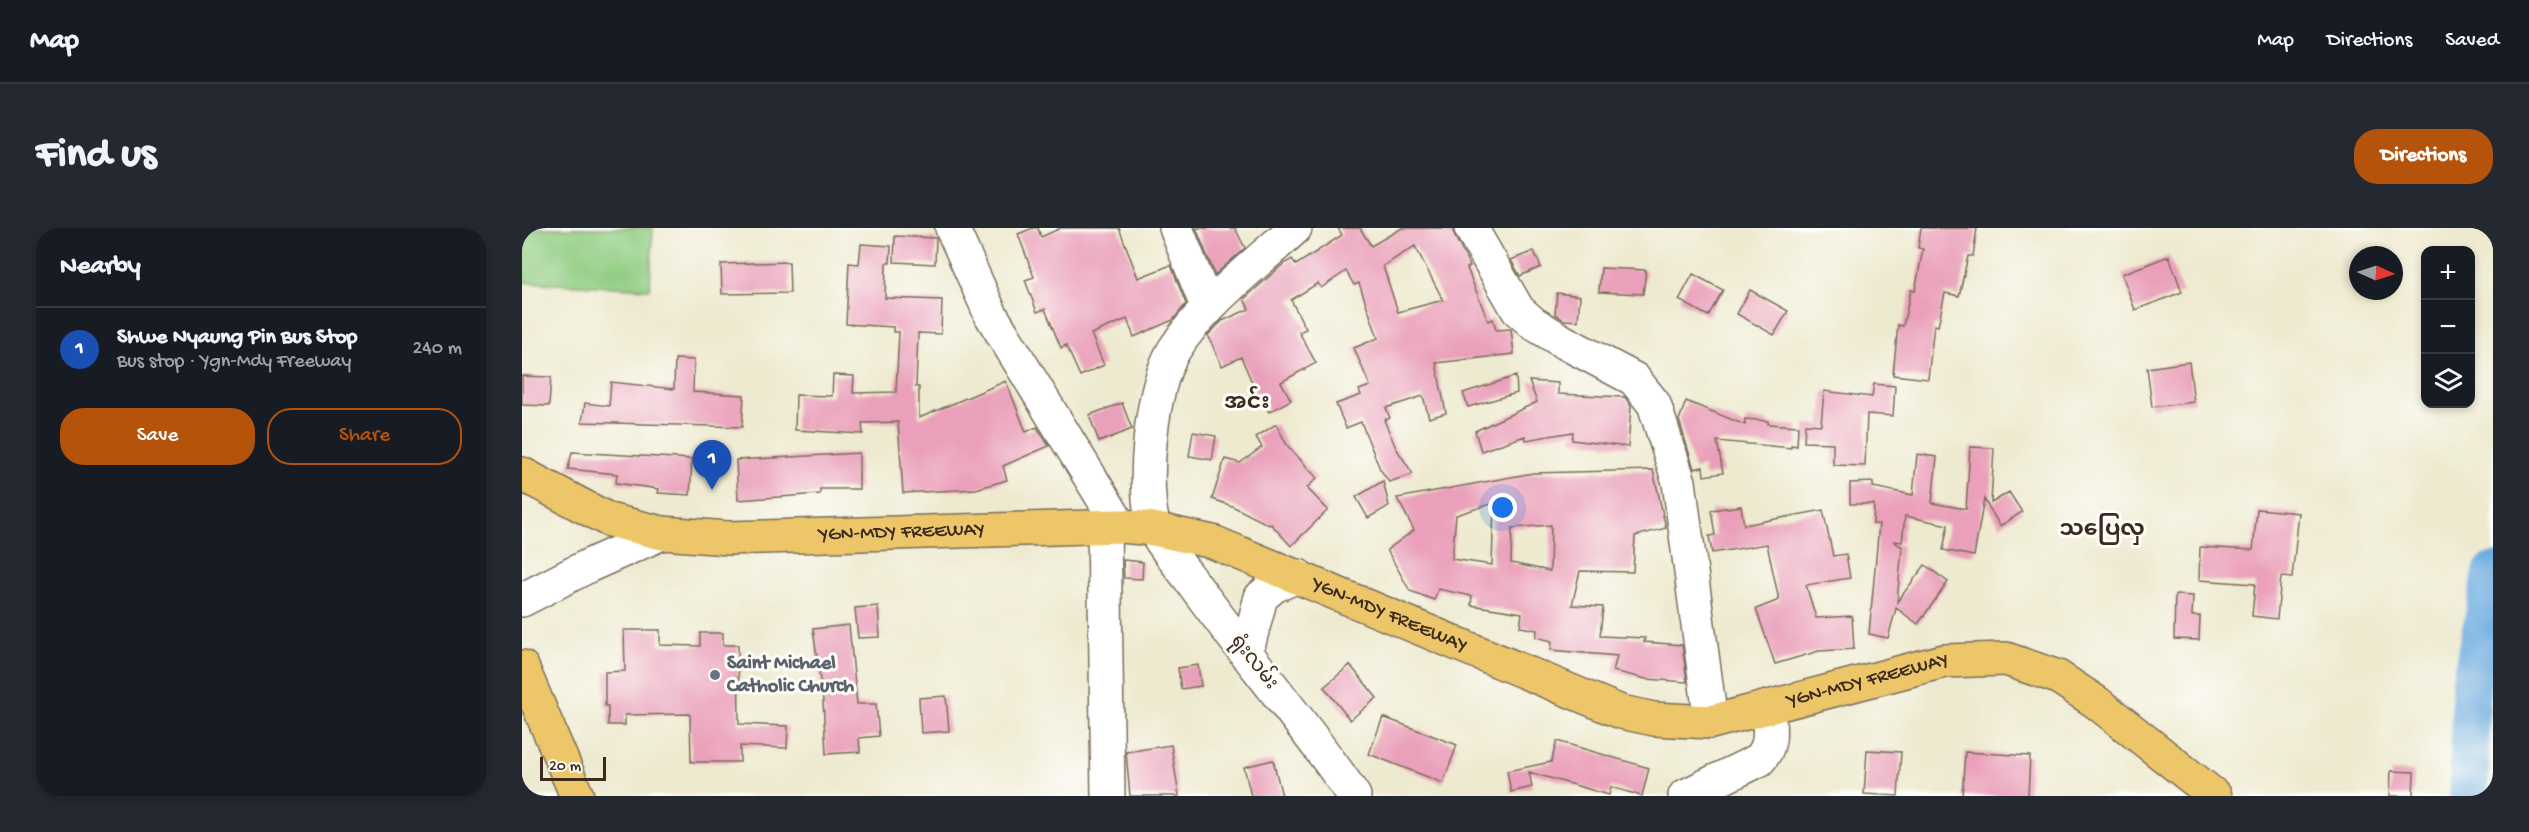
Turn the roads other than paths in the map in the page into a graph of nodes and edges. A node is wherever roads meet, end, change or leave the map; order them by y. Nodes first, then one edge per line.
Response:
1 (952, 228) edge
2 (1176, 228) edge
3 (1295, 228) edge
4 (1471, 228) edge
5 (1208, 309) junction
6 (522, 474) edge
7 (1112, 526) junction
8 (1154, 529) junction
9 (662, 533) junction
10 (1298, 576) junction
11 (522, 600) edge
12 (1246, 654) junction
13 (522, 667) edge
14 (1768, 707) junction
15 (1711, 722) junction
16 (577, 796) edge
17 (1108, 796) edge
18 (1354, 796) edge
19 (1685, 796) edge
20 (2215, 796) edge

1 - 7 street
2 - 5 street
3 - 5 street
4 - 15 street
5 - 8 street
6 - 9 main road, YGN-MDY FREEWAY
7 - 8 main road, YGN-MDY FREEWAY
7 - 9 main road, YGN-MDY FREEWAY
7 - 17 street
8 - 10 main road, YGN-MDY FREEWAY
8 - 12 street, ရုံးလမ်း
9 - 11 street
10 - 12 street
10 - 15 main road, YGN-MDY FREEWAY
12 - 18 street, ရုံးလမ်း
13 - 16 main road
14 - 15 main road, YGN-MDY FREEWAY
14 - 19 street
14 - 20 main road, YGN-MDY FREEWAY

